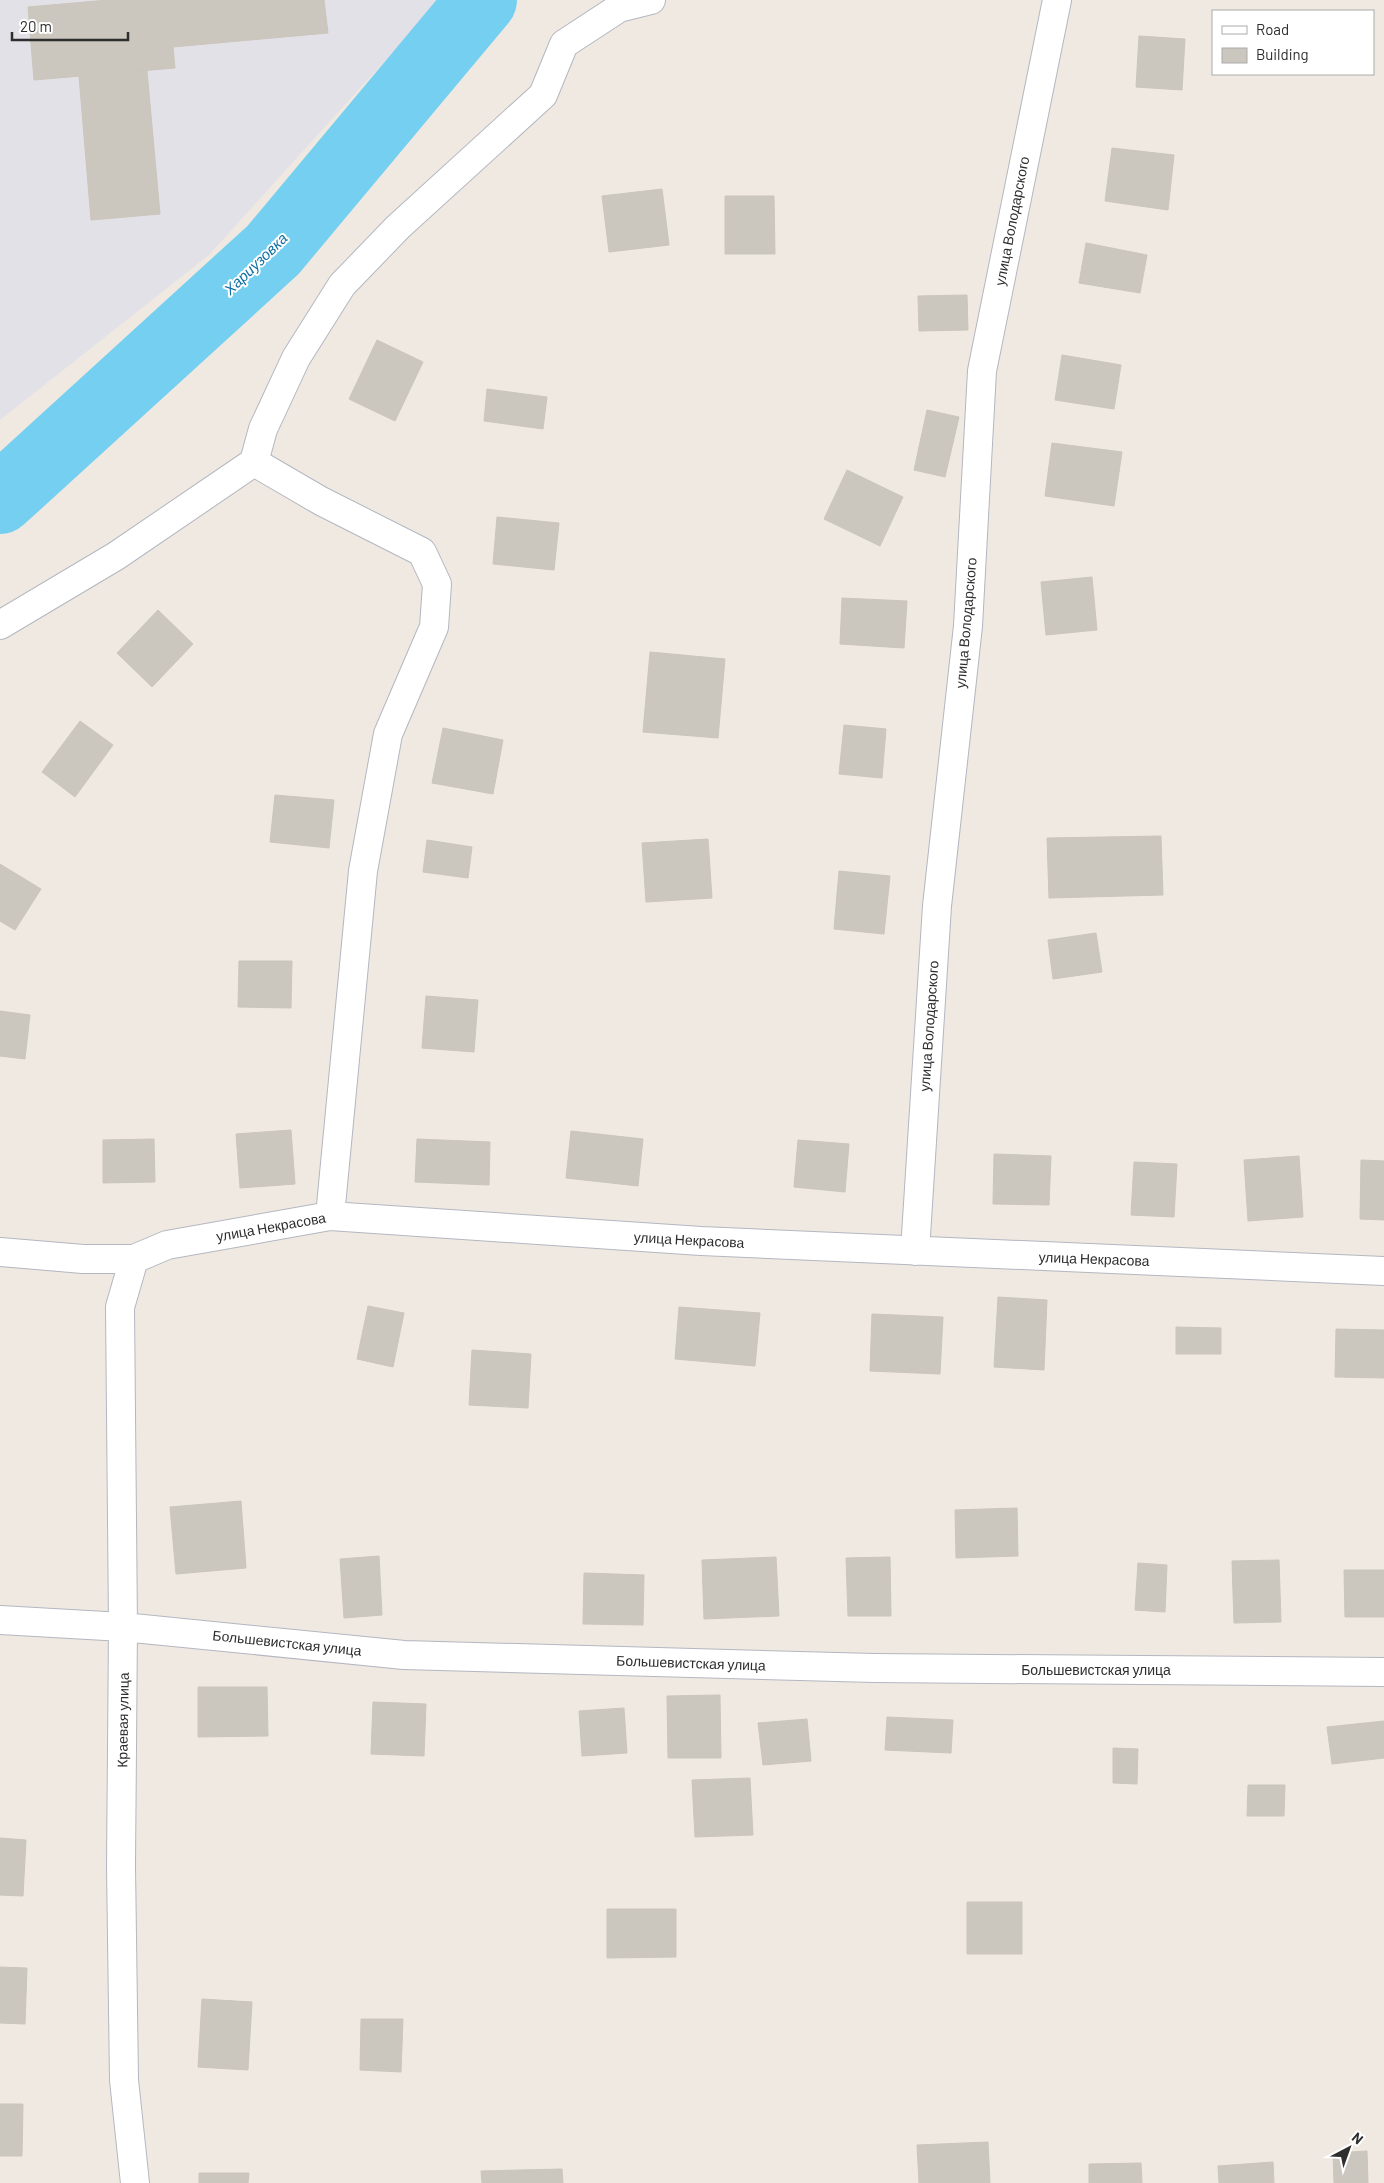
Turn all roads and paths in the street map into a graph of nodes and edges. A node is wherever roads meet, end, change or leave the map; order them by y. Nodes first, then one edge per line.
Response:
1 (651, 0) edge
2 (1057, 0) edge
3 (254, 462) junction
4 (0, 625) edge
5 (330, 1216) junction
6 (915, 1251) junction
7 (0, 1252) edge
8 (134, 1259) junction
9 (1384, 1271) edge
10 (0, 1620) edge
11 (124, 1627) junction
12 (1384, 1672) edge
13 (135, 2183) edge

1 - 3 street
2 - 6 street, улица Володарского
3 - 4 street
3 - 5 street
5 - 6 street, улица Некрасова
5 - 8 street, улица Некрасова
6 - 9 street, улица Некрасова
7 - 8 street, улица Некрасова
8 - 11 street, Краевая улица
10 - 11 street, Большевистская улица
11 - 12 street, Большевистская улица
11 - 13 street, Краевая улица

